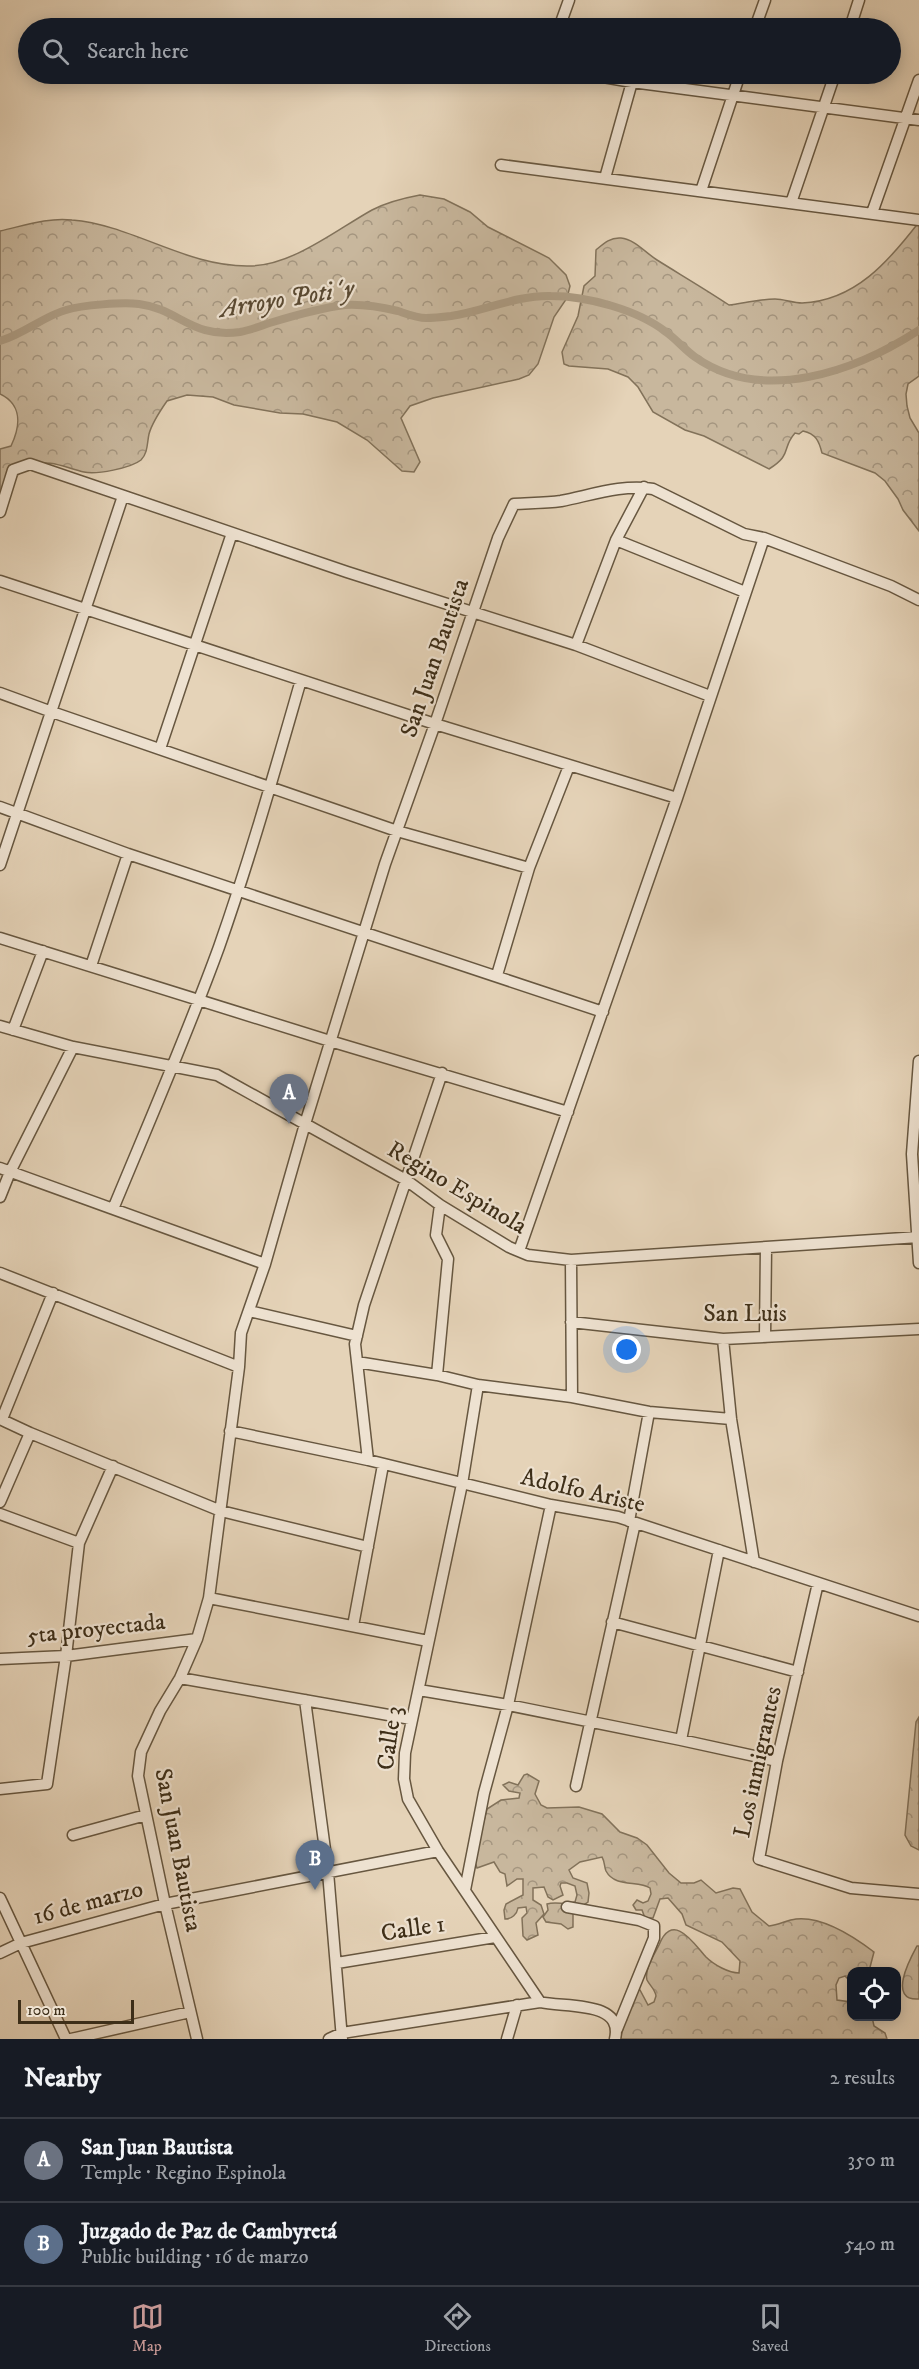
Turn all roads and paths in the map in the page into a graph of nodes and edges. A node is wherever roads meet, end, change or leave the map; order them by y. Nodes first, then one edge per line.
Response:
1 (569, 0) edge
2 (765, 0) edge
3 (859, 0) edge
4 (563, 18) edge
5 (759, 18) edge
6 (853, 18) edge
7 (919, 80) edge
8 (631, 84) edge
9 (649, 84) edge
10 (736, 84) edge
11 (832, 84) edge
12 (733, 94) junction
13 (824, 107) junction
14 (906, 118) junction
15 (919, 120) edge
16 (501, 165) dead end
17 (605, 178) junction
18 (700, 191) junction
19 (791, 203) junction
20 (872, 213) junction
21 (919, 220) edge
22 (644, 488) junction
23 (123, 496) junction
24 (0, 512) edge
25 (232, 533) junction
26 (764, 538) junction
27 (616, 540) junction
28 (0, 582) edge
29 (745, 592) junction
30 (919, 600) edge
31 (86, 611) junction
32 (474, 611) junction
33 (576, 645) junction
34 (195, 646) junction
35 (301, 680) junction
36 (0, 693) edge
37 (710, 696) junction
38 (52, 712) junction
39 (435, 724) junction
40 (160, 749) junction
41 (569, 766) junction
42 (270, 786) junction
43 (677, 798) junction
44 (0, 807) edge
45 (18, 813) junction
46 (397, 831) junction
47 (128, 854) junction
48 (0, 865) edge
49 (529, 868) junction
50 (237, 890) junction
51 (363, 933) junction
52 (0, 938) edge
53 (43, 951) junction
54 (91, 966) junction
55 (497, 975) junction
56 (199, 999) junction
57 (603, 1012) junction
58 (0, 1026) edge
59 (13, 1030) junction
60 (330, 1041) junction
61 (73, 1047) junction
62 (919, 1061) edge
63 (173, 1065) junction
64 (442, 1073) junction
65 (568, 1112) junction
66 (305, 1124) junction
67 (5, 1170) edge
68 (406, 1180) junction
69 (0, 1197) edge
70 (440, 1205) junction
71 (113, 1209) junction
72 (918, 1237) edge
73 (766, 1247) junction
74 (519, 1251) junction
75 (571, 1260) junction
76 (919, 1263) edge
77 (265, 1264) junction
78 (0, 1273) edge
79 (53, 1293) junction
80 (249, 1311) junction
81 (571, 1322) junction
82 (919, 1329) edge
83 (357, 1336) junction
84 (765, 1337) junction
85 (723, 1339) junction
86 (357, 1362) junction
87 (239, 1366) junction
88 (437, 1375) junction
89 (478, 1385) junction
90 (572, 1398) junction
91 (649, 1412) junction
92 (1, 1419) edge
93 (731, 1419) junction
94 (230, 1431) junction
95 (30, 1433) junction
96 (368, 1461) junction
97 (383, 1465) junction
98 (113, 1466) junction
99 (462, 1484) junction
100 (0, 1502) edge
101 (551, 1505) junction
102 (221, 1511) junction
103 (0, 1514) edge
104 (632, 1522) junction
105 (79, 1544) junction
106 (368, 1547) junction
107 (719, 1550) junction
108 (754, 1562) junction
109 (818, 1583) junction
110 (209, 1598) junction
111 (919, 1616) edge
112 (612, 1622) junction
113 (353, 1626) junction
114 (197, 1639) junction
115 (428, 1641) junction
116 (701, 1647) junction
117 (66, 1656) junction
118 (0, 1659) edge
119 (798, 1672) junction
120 (180, 1678) junction
121 (419, 1690) junction
122 (305, 1700) junction
123 (508, 1705) junction
124 (411, 1719) junction
125 (591, 1722) junction
126 (681, 1740) junction
127 (777, 1761) junction
128 (576, 1786) dead end
129 (0, 1789) edge
130 (146, 1815) junction
131 (73, 1835) dead end
132 (438, 1851) junction
133 (328, 1872) junction
134 (465, 1890) junction
135 (919, 1894) edge
136 (0, 1898) edge
137 (165, 1904) junction
138 (567, 1907) dead end
139 (495, 1937) junction
140 (21, 1943) junction
141 (0, 1953) edge
142 (337, 1963) junction
143 (540, 2002) junction
144 (517, 2005) junction
145 (190, 2012) junction
146 (616, 2034) edge
147 (342, 2036) edge
148 (66, 2039) edge
149 (71, 2039) edge
150 (197, 2039) edge
151 (329, 2039) edge
152 (507, 2039) edge

1 - 4 street
2 - 5 street
3 - 6 street
7 - 14 street
8 - 17 street
9 - 12 street
10 - 12 street
11 - 13 street
12 - 13 street
12 - 18 street
13 - 14 street
13 - 19 street
14 - 15 street
14 - 20 street
16 - 17 street
17 - 18 street
18 - 19 street
19 - 20 street
20 - 21 street
22 - 26 street
22 - 27 street
22 - 32 street, San Juan Bautista
23 - 24 street
23 - 25 street
23 - 31 street
25 - 32 street
25 - 34 street
26 - 29 street
26 - 30 street
27 - 29 street
27 - 33 street
28 - 31 street
29 - 37 street
31 - 34 street
31 - 38 street
32 - 33 street
32 - 39 street, San Juan Bautista
33 - 37 street
34 - 35 street
34 - 40 street
35 - 39 street
35 - 42 street
36 - 38 street
37 - 43 street
38 - 40 street
38 - 45 street
39 - 41 street
39 - 46 street, San Juan Bautista
40 - 42 street
41 - 43 street
41 - 49 street
42 - 46 street
42 - 50 street
43 - 57 street
44 - 45 street
45 - 47 street
45 - 48 street
46 - 49 street
46 - 51 street, San Juan Bautista
47 - 50 street
47 - 54 street
49 - 55 street
50 - 51 street
50 - 56 street
51 - 55 street
51 - 60 street, San Juan Bautista
52 - 53 street
53 - 54 street
53 - 59 street
54 - 56 street
55 - 57 street
56 - 60 street
56 - 63 street
57 - 65 street
58 - 59 street, Regino Espinola
59 - 61 street, Regino Espinola
60 - 64 street
60 - 66 street, San Juan Bautista
61 - 63 street, Regino Espinola
61 - 67 street
62 - 72 street
63 - 66 street, Regino Espinola
63 - 71 street
64 - 65 street
64 - 68 street
65 - 74 street
66 - 68 street, Regino Espinola
66 - 77 street, San Juan Bautista
67 - 69 street
67 - 71 street
68 - 70 street, Regino Espinola
68 - 83 street
70 - 74 street, Regino Espinola
70 - 88 street
71 - 77 street
72 - 73 street, Regino Espinola
72 - 76 street
73 - 75 street, Regino Espinola
73 - 84 street
74 - 75 street, Regino Espinola
75 - 81 street
77 - 80 street, San Juan Bautista
78 - 79 street
79 - 87 street
79 - 92 street
80 - 83 street
80 - 87 street, San Juan Bautista
81 - 85 street, San Luis
81 - 90 street
82 - 84 street, San Luis
83 - 86 street
84 - 85 street, San Luis
85 - 93 street
86 - 88 street
86 - 96 street
87 - 94 street, San Juan Bautista
88 - 89 street
89 - 90 street
89 - 99 street, Calle 3
90 - 91 street
91 - 93 street
91 - 104 street
92 - 95 street
93 - 108 street
94 - 96 street, Adolfo Ariste
94 - 102 street, San Juan Bautista
95 - 98 street
95 - 100 street
96 - 97 street, Adolfo Ariste
97 - 99 street, Adolfo Ariste
97 - 106 street
98 - 102 street
98 - 105 street
99 - 101 street, Adolfo Ariste
99 - 115 street, Calle 3
101 - 104 street, Adolfo Ariste
101 - 123 street
102 - 106 street
102 - 110 street, San Juan Bautista
103 - 105 street
104 - 107 street, Adolfo Ariste
104 - 112 street
105 - 117 street
106 - 113 street
107 - 108 street, Adolfo Ariste
107 - 116 street
108 - 109 street, Adolfo Ariste
109 - 111 street, Adolfo Ariste
109 - 119 street, Los inmigrantes
110 - 113 street
110 - 114 street, San Juan Bautista
112 - 116 street
112 - 125 street
113 - 115 street
114 - 117 street, 5ta proyectada
114 - 120 street, San Juan Bautista
115 - 121 street, Calle 3
116 - 119 street
116 - 126 street
117 - 118 street, 5ta proyectada
117 - 129 street
119 - 127 street, Los inmigrantes
120 - 122 street
120 - 130 street, San Juan Bautista
121 - 123 street
121 - 124 street, Calle 3
122 - 124 street
122 - 133 street
123 - 125 street
123 - 134 street
124 - 132 street, Calle 3
125 - 126 street
125 - 128 street
126 - 127 street
127 - 135 street, Los inmigrantes
130 - 131 street
130 - 137 street, San Juan Bautista
132 - 133 street, 16 de marzo
132 - 134 street, Calle 3
133 - 137 street, 16 de marzo
133 - 142 street
134 - 139 street, Calle 3
136 - 140 street
137 - 140 street, 16 de marzo
137 - 145 street, San Juan Bautista
138 - 146 street
139 - 142 street, Calle 1
139 - 143 street, Calle 3
140 - 141 street, 16 de marzo
140 - 148 street
142 - 147 street
143 - 144 street
143 - 146 street
144 - 147 street
144 - 152 street
145 - 149 street
145 - 150 street, San Juan Bautista
147 - 151 street

